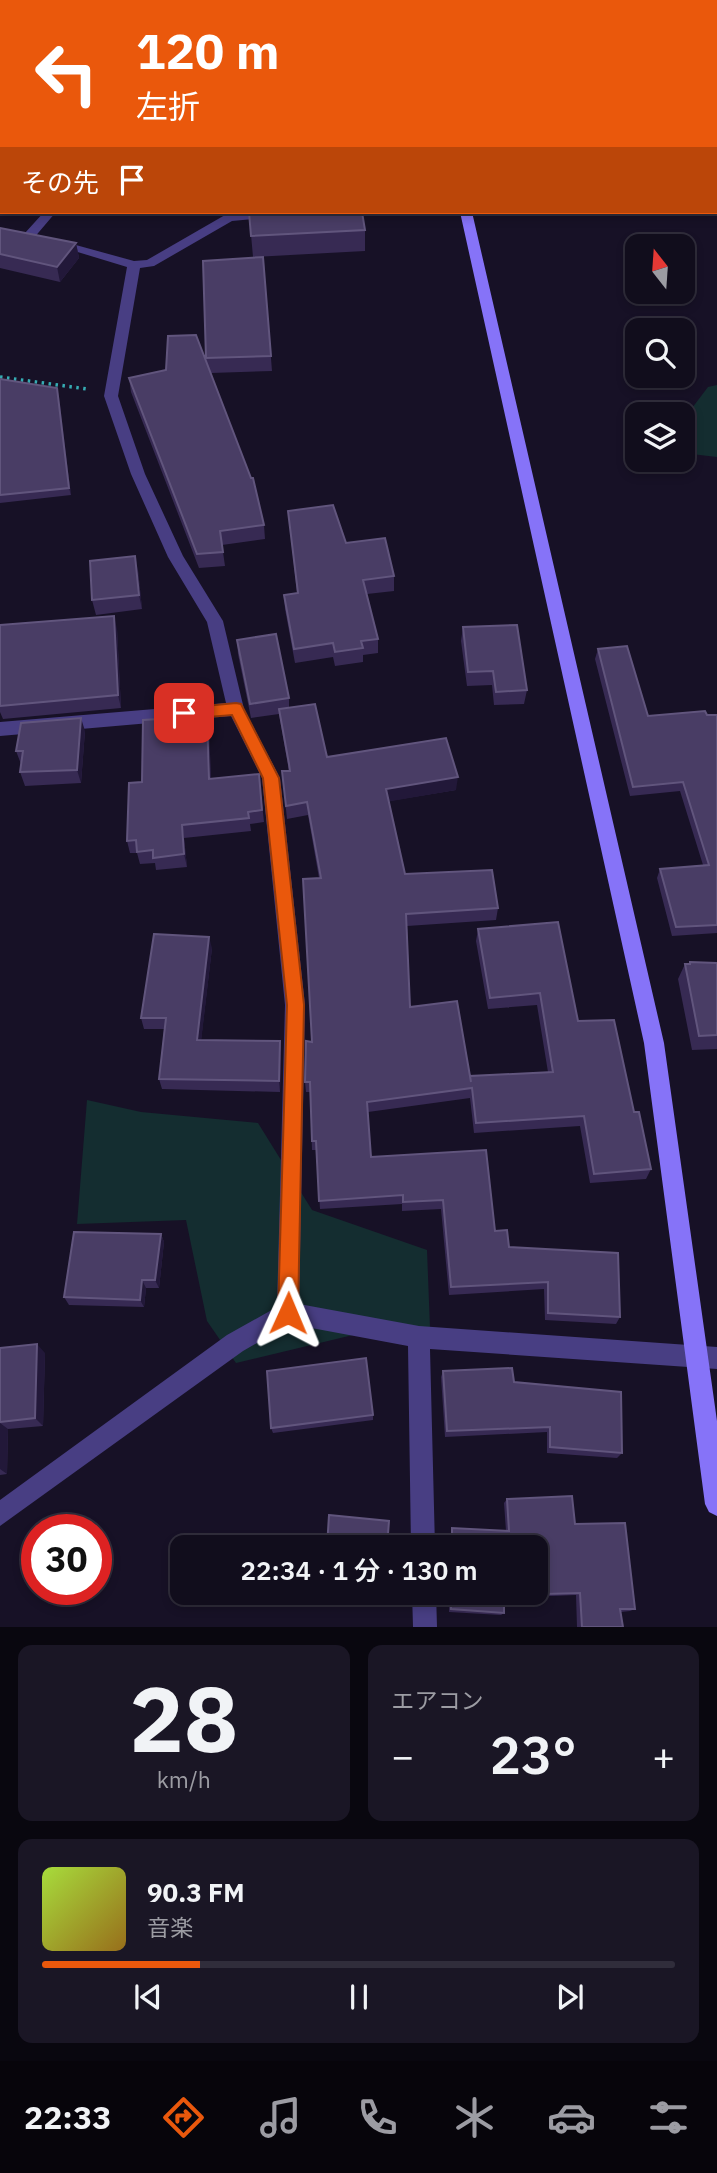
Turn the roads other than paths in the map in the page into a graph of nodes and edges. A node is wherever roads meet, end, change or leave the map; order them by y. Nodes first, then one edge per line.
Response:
1 (48, 214) edge
2 (267, 214) edge
3 (466, 214) edge
4 (12, 232) edge
5 (29, 236) junction
6 (134, 265) junction
7 (236, 709) junction
8 (0, 729) edge
9 (288, 1313) junction
10 (419, 1337) junction
11 (708, 1358) edge
12 (717, 1504) edge
13 (0, 1514) edge
14 (423, 1535) edge
15 (424, 1605) edge
16 (425, 1627) edge

1 - 5 street
2 - 6 street
3 - 11 street
4 - 5 street
5 - 6 street
6 - 7 street
7 - 8 street
7 - 9 street
9 - 10 street
9 - 13 street
10 - 11 street
10 - 14 street
11 - 12 street
15 - 16 street

